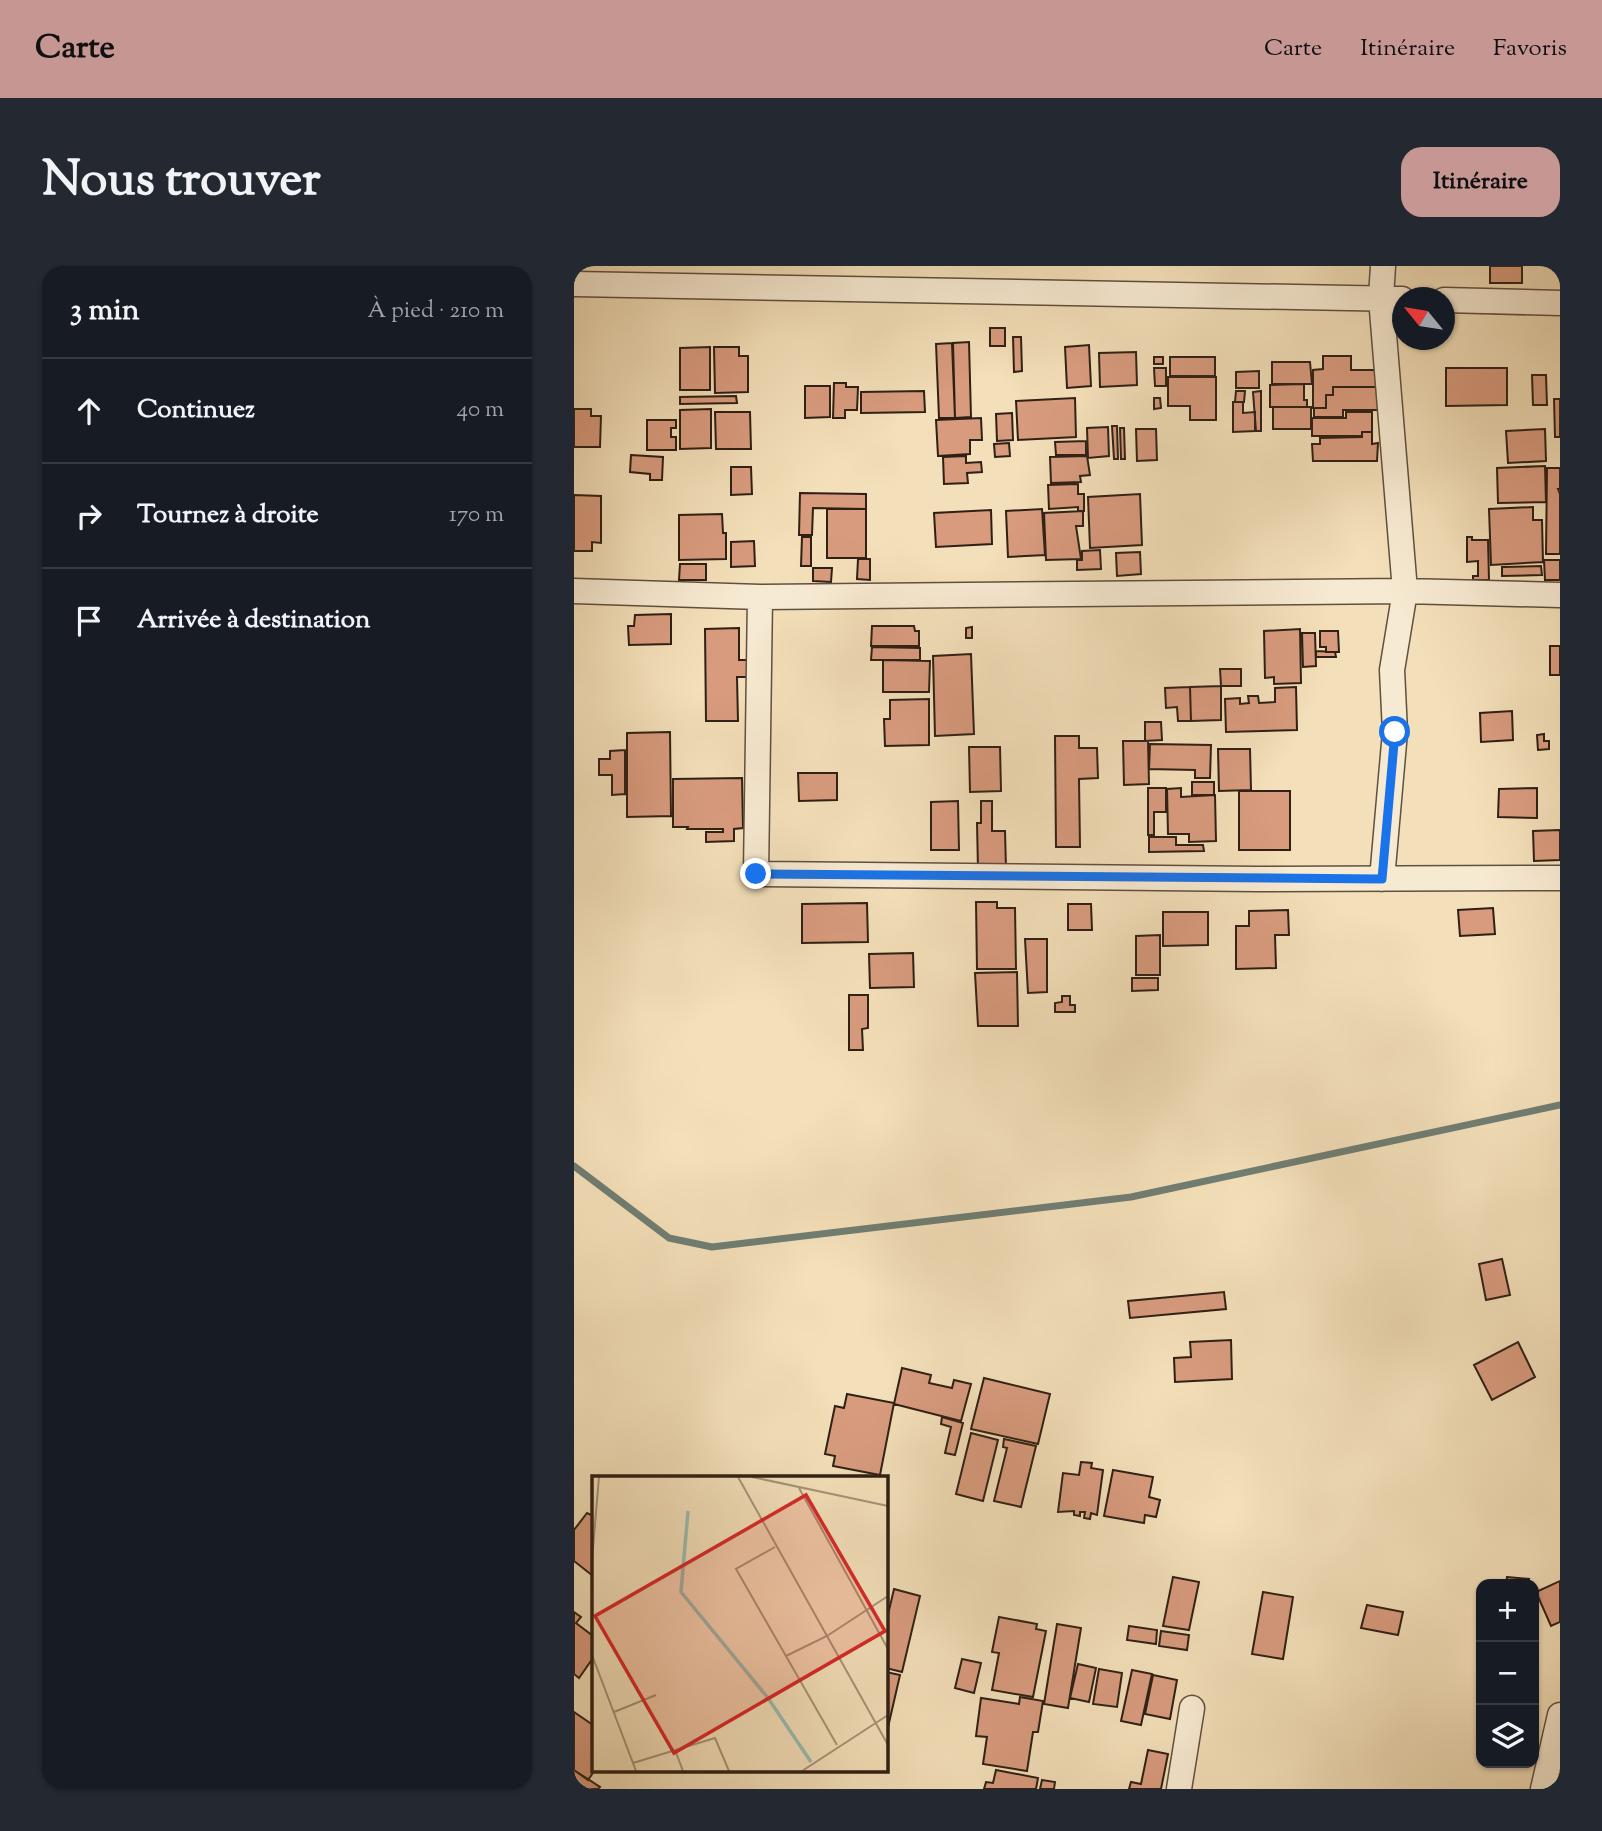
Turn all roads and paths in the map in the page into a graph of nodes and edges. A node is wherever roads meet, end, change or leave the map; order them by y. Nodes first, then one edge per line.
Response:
1 (1383, 266) edge
2 (574, 284) edge
3 (1392, 298) edge
4 (1455, 300) edge
5 (1560, 303) edge
6 (1394, 350) edge
7 (574, 591) edge
8 (1405, 591) junction
9 (1560, 595) edge
10 (760, 597) junction
11 (1560, 878) edge
12 (1382, 879) junction
13 (1192, 1708) dead end
14 (1560, 1715) edge
15 (1550, 1778) edge
16 (1179, 1789) edge

1 - 3 street
2 - 3 street
4 - 5 street
6 - 8 street
7 - 10 street
8 - 9 street
8 - 10 street
8 - 12 street
10 - 12 street
11 - 12 street
13 - 16 street
14 - 15 street

